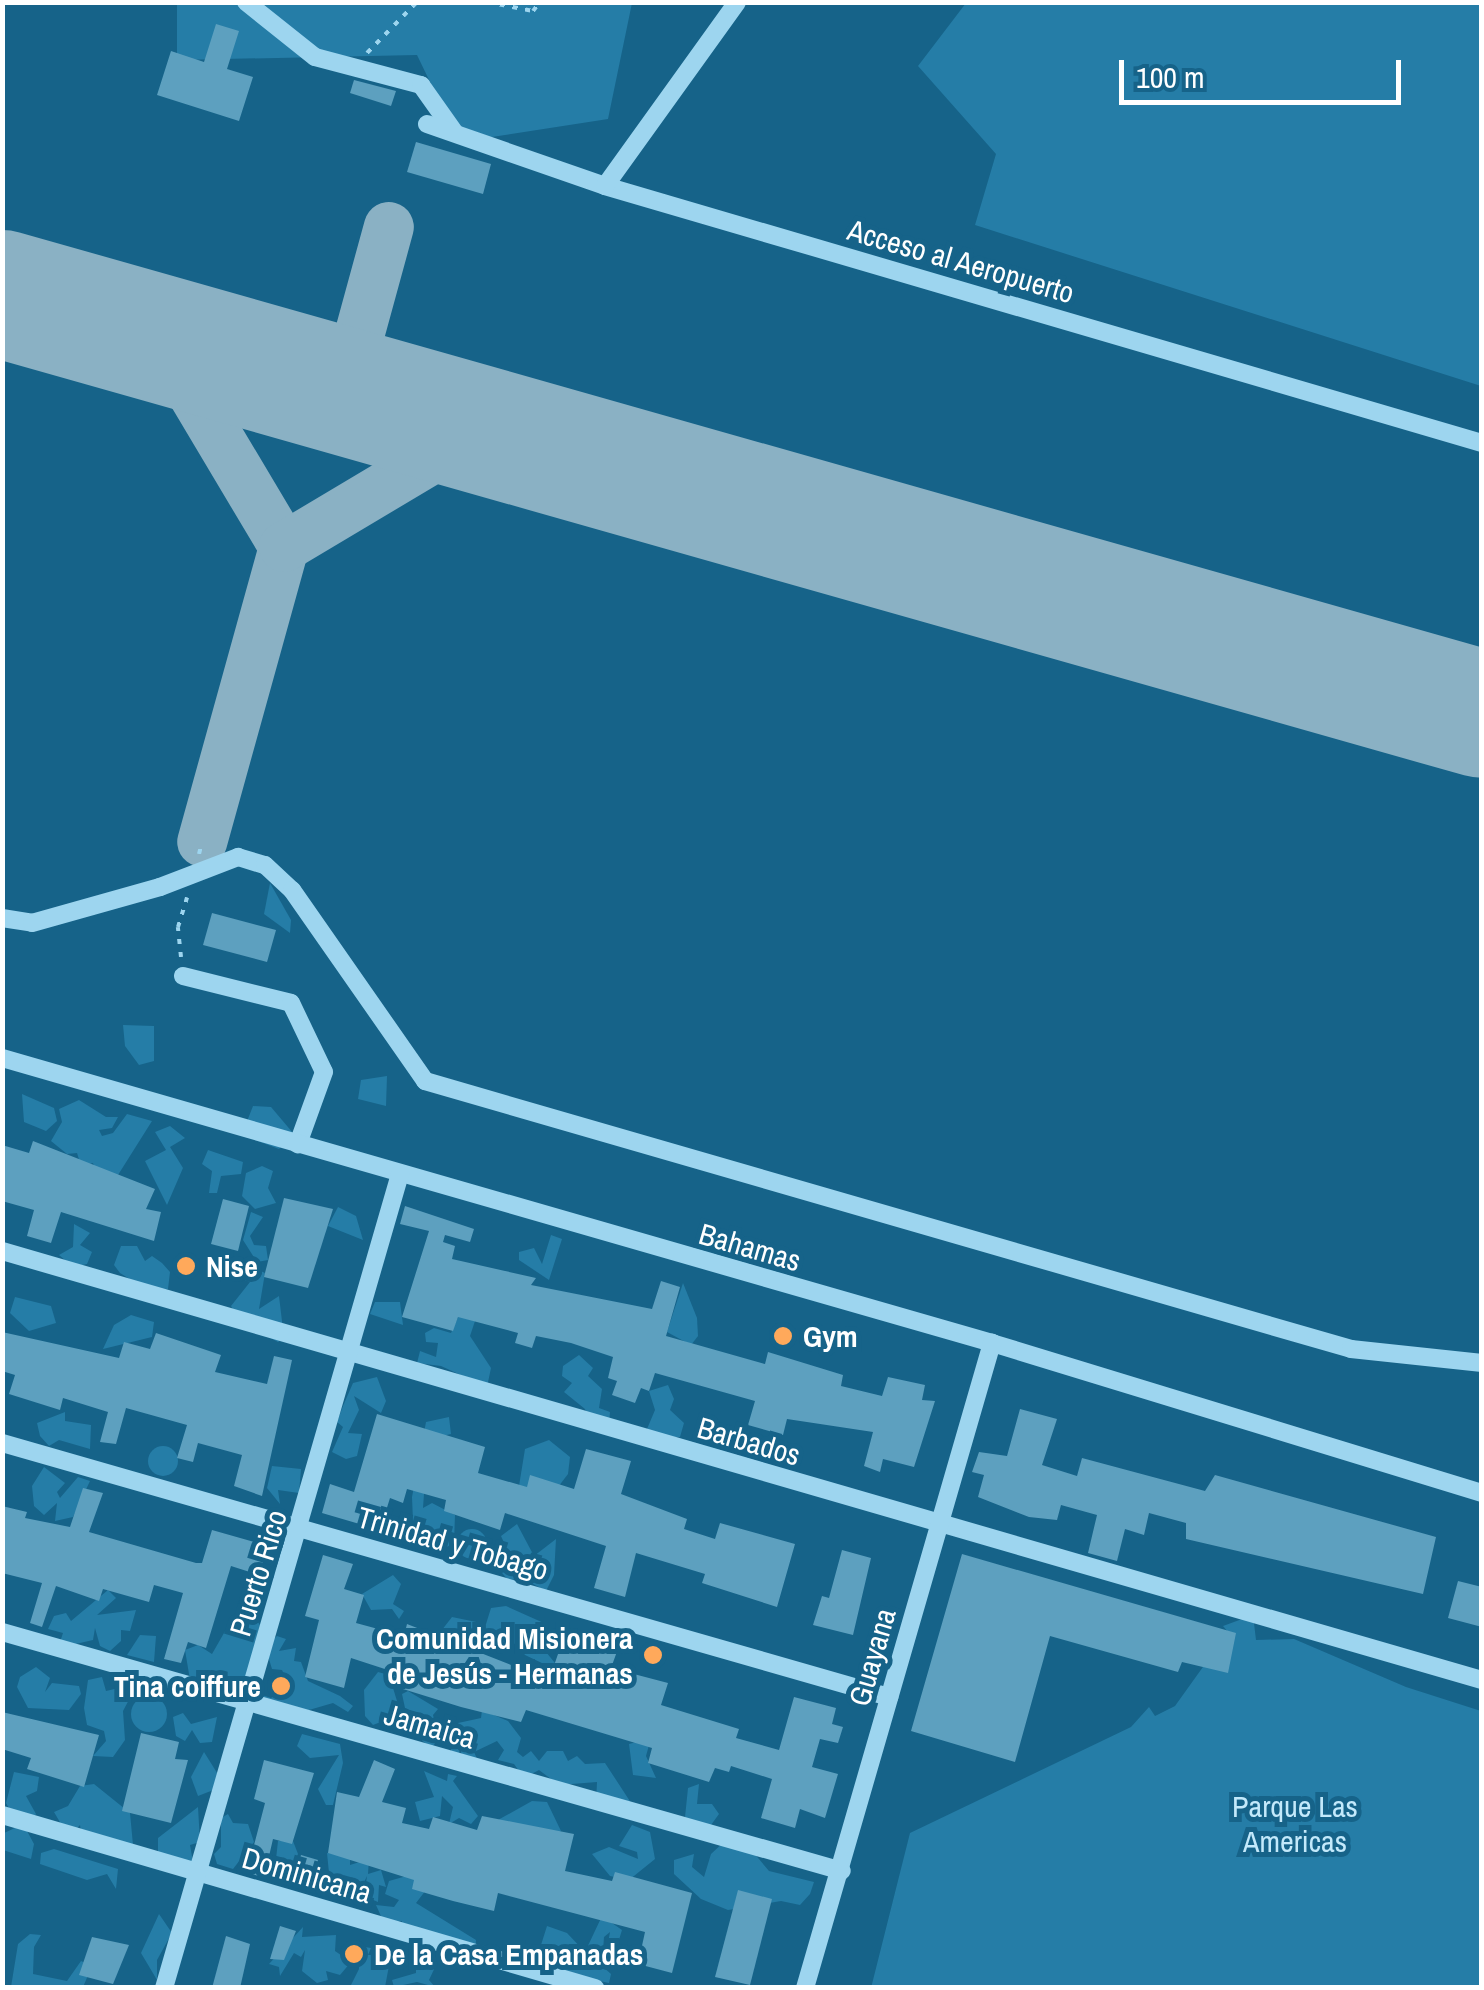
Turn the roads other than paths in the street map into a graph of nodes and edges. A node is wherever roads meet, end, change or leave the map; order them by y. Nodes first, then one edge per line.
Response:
1 (246, 2) edge
2 (736, 2) edge
3 (427, 124) dead end
4 (455, 134) junction
5 (605, 186) junction
6 (1482, 442) edge
7 (2, 918) edge
8 (183, 976) road end
9 (2, 1058) edge
10 (298, 1144) junction
11 (400, 1174) junction
12 (2, 1251) edge
13 (992, 1343) junction
14 (346, 1352) junction
15 (1482, 1364) edge
16 (2, 1443) edge
17 (1482, 1493) edge
18 (938, 1524) junction
19 (301, 1528) junction
20 (2, 1632) edge
21 (1482, 1680) edge
22 (889, 1697) junction
23 (247, 1702) junction
24 (2, 1815) edge
25 (194, 1871) junction
26 (842, 1871) junction
27 (164, 1988) edge
28 (596, 1988) edge
29 (806, 1988) edge

1 - 4 street
2 - 5 street
3 - 4 street, Acceso al Aeropuerto
4 - 5 street, Acceso al Aeropuerto
5 - 6 street, Acceso al Aeropuerto
7 - 15 street
8 - 10 street
9 - 10 street, Bahamas
10 - 11 street, Bahamas
11 - 13 street, Bahamas
11 - 14 street, Puerto Rico
12 - 14 street, Barbados
13 - 17 street, Bahamas
13 - 18 street, Guayana
14 - 18 street, Barbados
14 - 19 street, Puerto Rico
16 - 19 street, Trinidad y Tobago
18 - 21 street, Barbados
18 - 22 street, Guayana
19 - 22 street, Trinidad y Tobago
19 - 23 street, Puerto Rico
20 - 23 street, Jamaica
22 - 26 street, Guayana
23 - 25 street, Puerto Rico
23 - 26 street, Jamaica
24 - 25 street, Dominicana
25 - 27 street, Puerto Rico
25 - 28 street, Dominicana
26 - 29 street, Guayana

